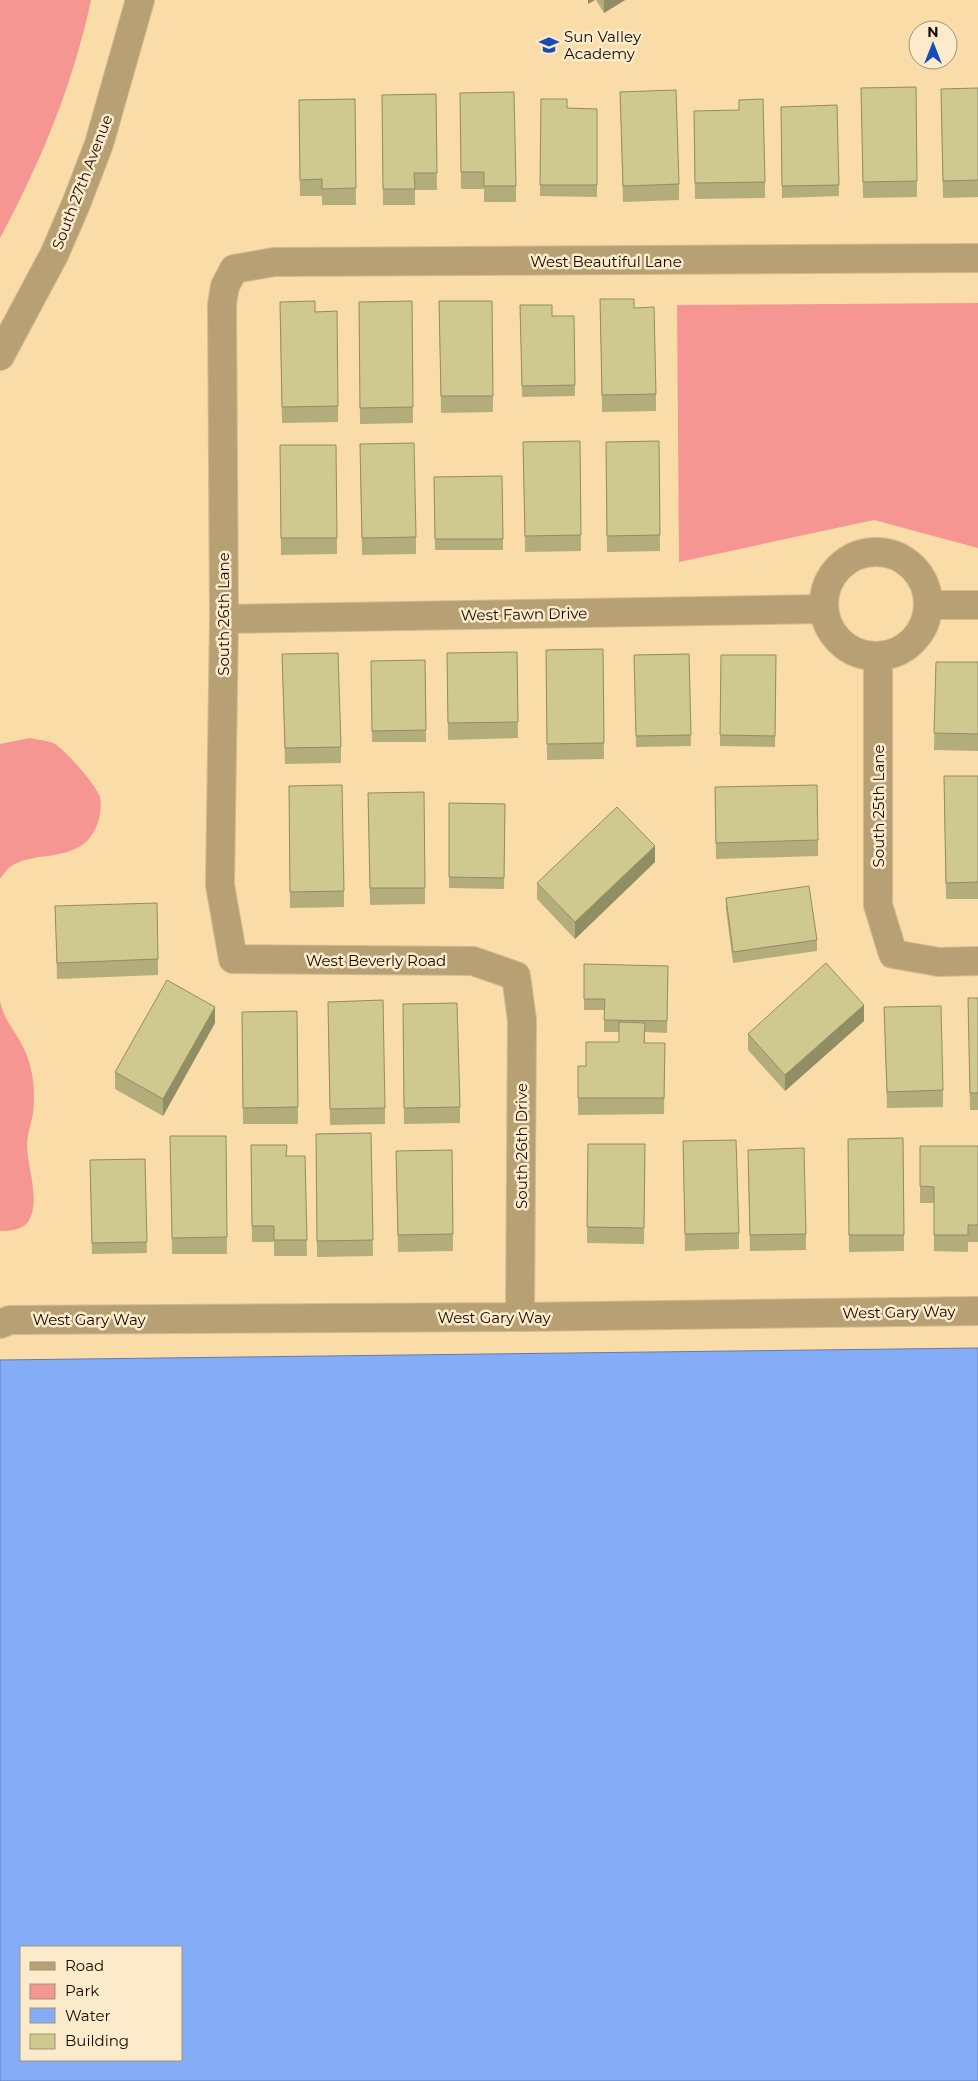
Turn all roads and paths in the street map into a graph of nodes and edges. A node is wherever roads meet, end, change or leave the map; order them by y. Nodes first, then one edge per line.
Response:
1 (140, 0) edge
2 (978, 258) edge
3 (234, 269) joint
4 (0, 356) edge
5 (928, 605) junction
6 (978, 605) edge
7 (824, 609) junction
8 (224, 619) junction
9 (878, 656) junction
10 (233, 960) joint
11 (978, 961) edge
12 (516, 976) joint
13 (978, 1311) edge
14 (520, 1317) junction
15 (3, 1320) edge

1 - 4 street, South 27th Avenue
2 - 3 street, West Beautiful Lane
3 - 8 street, South 26th Lane
5 - 6 street
5 - 7 street
5 - 9 street
7 - 8 street, West Fawn Drive
7 - 9 street
8 - 10 street, South 26th Lane
9 - 11 street, South 25th Lane
10 - 12 street, West Beverly Road
12 - 14 street, South 26th Drive
13 - 14 street, West Gary Way
14 - 15 street, West Gary Way

